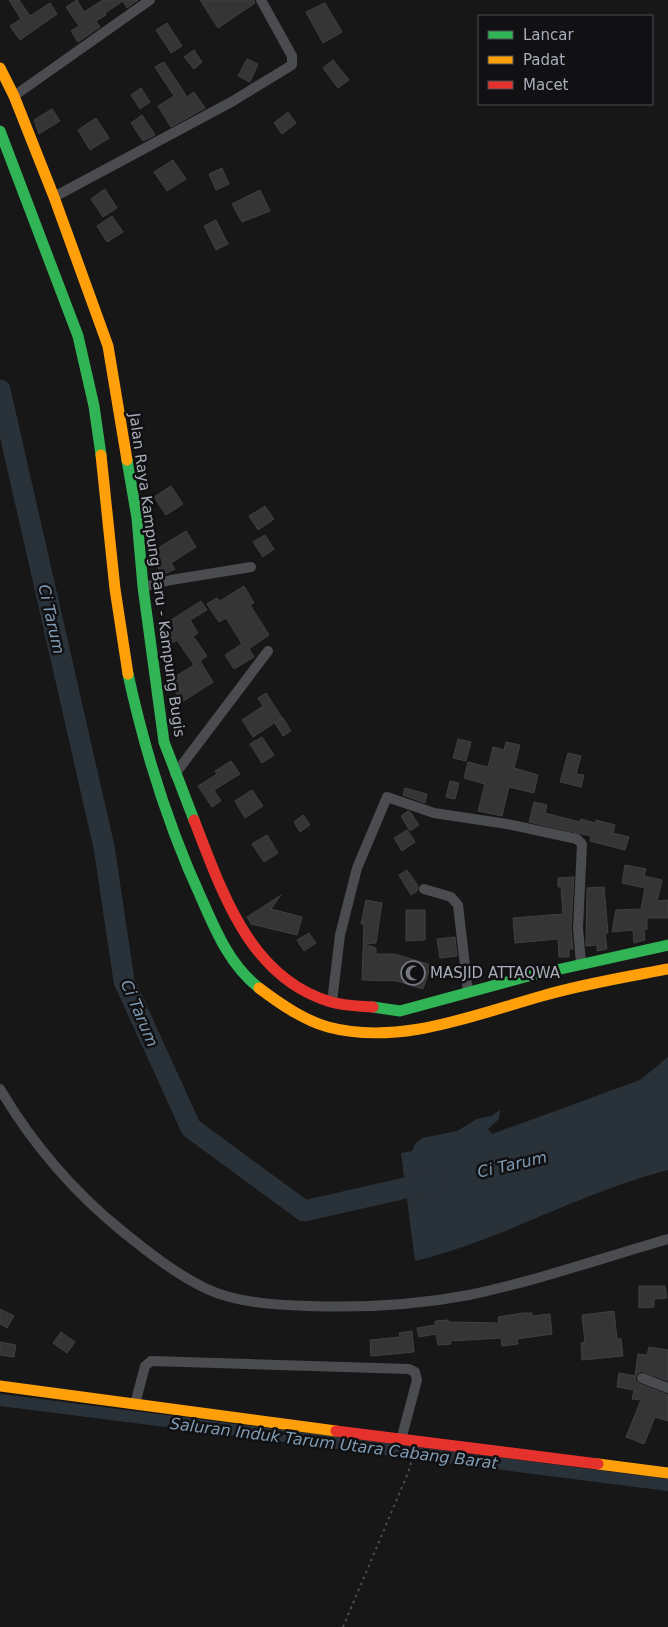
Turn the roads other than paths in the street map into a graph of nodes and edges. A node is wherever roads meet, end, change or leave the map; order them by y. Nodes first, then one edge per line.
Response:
1 (150, 0) edge
2 (261, 0) edge
3 (0, 68) edge
4 (14, 96) junction
5 (0, 131) edge
6 (54, 197) junction
7 (251, 567) dead end
8 (143, 587) junction
9 (268, 651) dead end
10 (175, 774) junction
11 (424, 890) dead end
12 (668, 945) edge
13 (581, 963) junction
14 (668, 969) edge
15 (468, 992) junction
16 (332, 1002) junction
17 (0, 1090) edge
18 (668, 1239) edge
19 (642, 1378) dead end
20 (0, 1386) edge
21 (668, 1388) edge
22 (135, 1404) junction
23 (401, 1440) junction
24 (667, 1471) edge

1 - 4 street
2 - 6 street
3 - 4 street, Jalan Raya Kampung Baru - Kampung Bugis
4 - 6 street, Jalan Raya Kampung Baru - Kampung Bugis
5 - 14 street
6 - 8 street, Jalan Raya Kampung Baru - Kampung Bugis
7 - 8 street
8 - 10 street, Jalan Raya Kampung Baru - Kampung Bugis
9 - 10 street
10 - 16 street, Jalan Raya Kampung Baru - Kampung Bugis
11 - 15 street
12 - 13 street, Jalan Raya Kampung Baru - Kampung Bugis
13 - 15 street, Jalan Raya Kampung Baru - Kampung Bugis
13 - 16 street
15 - 16 street, Jalan Raya Kampung Baru - Kampung Bugis
17 - 18 street
19 - 21 street
20 - 22 street
22 - 23 street
22 - 23 street
23 - 24 street

